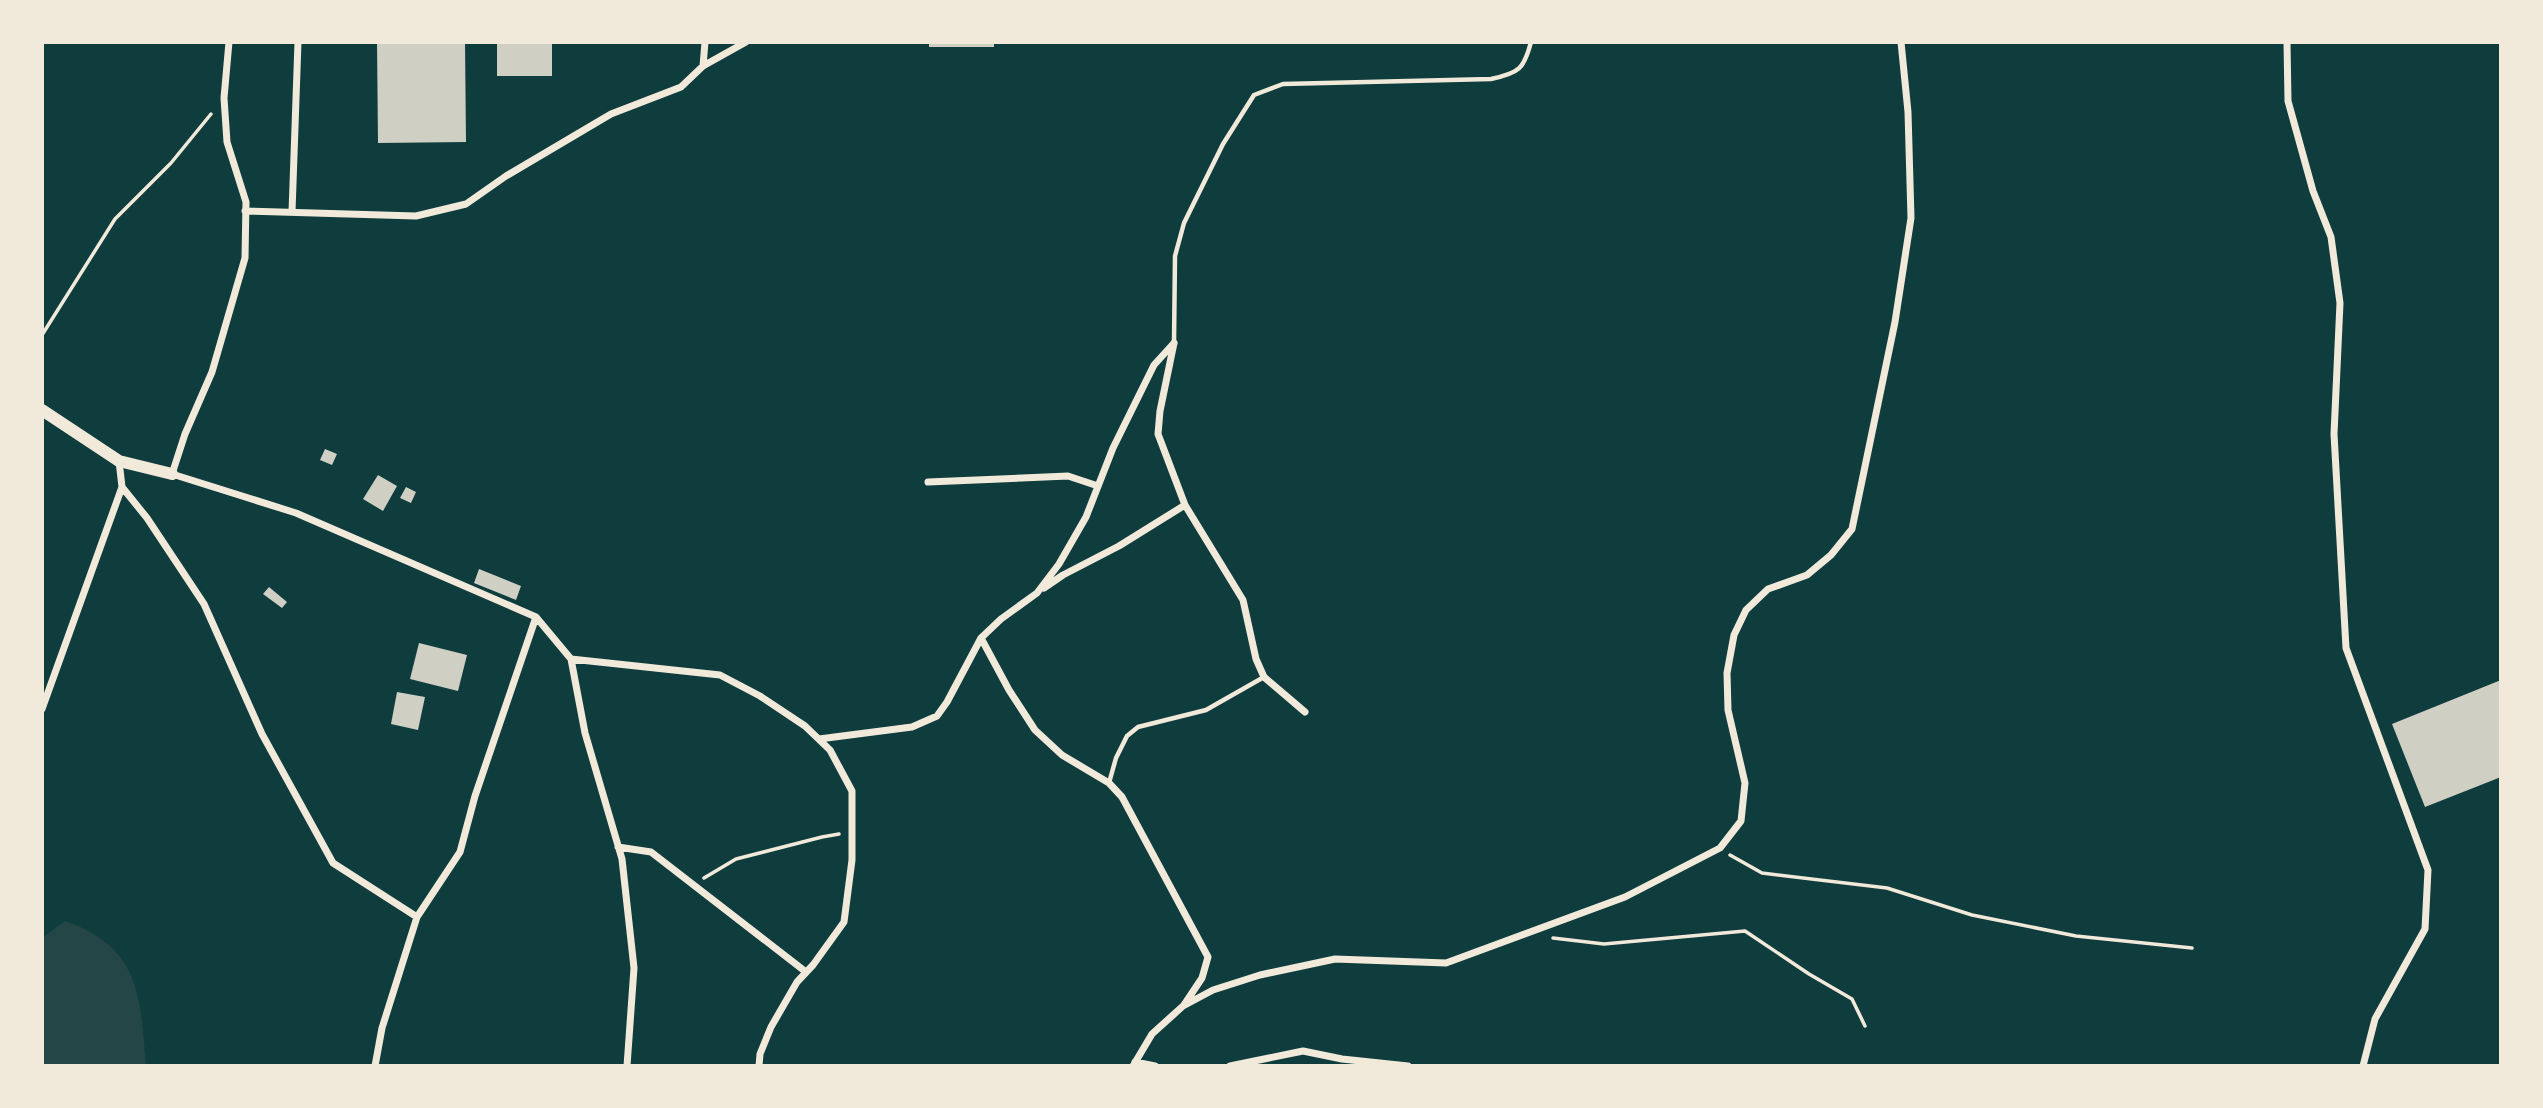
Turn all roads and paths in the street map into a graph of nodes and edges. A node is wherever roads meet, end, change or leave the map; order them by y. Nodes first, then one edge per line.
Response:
1 (229, 42) edge
2 (298, 42) edge
3 (705, 42) edge
4 (747, 42) edge
5 (1531, 42) edge
6 (1902, 42) edge
7 (2278, 42) edge
8 (2287, 44) edge
9 (704, 66) junction
10 (224, 99) junction
11 (245, 211) junction
12 (292, 212) junction
13 (42, 335) edge
14 (1174, 342) junction
15 (42, 410) edge
16 (119, 461) junction
17 (172, 474) junction
18 (928, 482) dead end
19 (1098, 486) junction
20 (122, 487) junction
21 (1185, 505) junction
22 (1037, 593) junction
23 (536, 617) junction
24 (981, 638) junction
25 (571, 659) junction
26 (1264, 677) junction
27 (42, 709) edge
28 (1305, 712) dead end
29 (819, 739) junction
30 (1109, 783) junction
31 (852, 833) junction
32 (618, 846) junction
33 (1720, 848) junction
34 (693, 884) junction
35 (417, 917) junction
36 (1524, 935) junction
37 (2192, 948) dead end
38 (806, 972) junction
39 (1183, 1006) junction
40 (1865, 1026) dead end
41 (1134, 1064) edge
42 (375, 1066) edge
43 (626, 1066) edge
44 (759, 1066) edge
45 (1155, 1066) edge
46 (1230, 1066) edge
47 (1408, 1066) edge
48 (2363, 1066) edge

1 - 10 street
2 - 12 street
3 - 9 street
4 - 9 street
5 - 14 lane
6 - 33 street
7 - 8 street
8 - 48 street
9 - 12 street
10 - 11 street
10 - 13 path
11 - 12 street
11 - 17 street
14 - 19 street
14 - 21 street
15 - 16 street
16 - 17 street
16 - 20 street
17 - 23 street
18 - 19 street
19 - 22 street
20 - 27 street
20 - 35 street
21 - 22 street
21 - 26 street
22 - 24 street
23 - 25 street
23 - 35 street
24 - 29 street
24 - 30 street
25 - 29 street
25 - 32 street
26 - 28 street
26 - 30 lane
29 - 31 street
30 - 39 street
31 - 34 path
31 - 38 street
32 - 34 street
32 - 43 street
33 - 36 street
33 - 37 path
34 - 38 street
35 - 42 street
36 - 39 street
36 - 40 path
38 - 44 street
39 - 41 street
41 - 45 street
46 - 47 street

